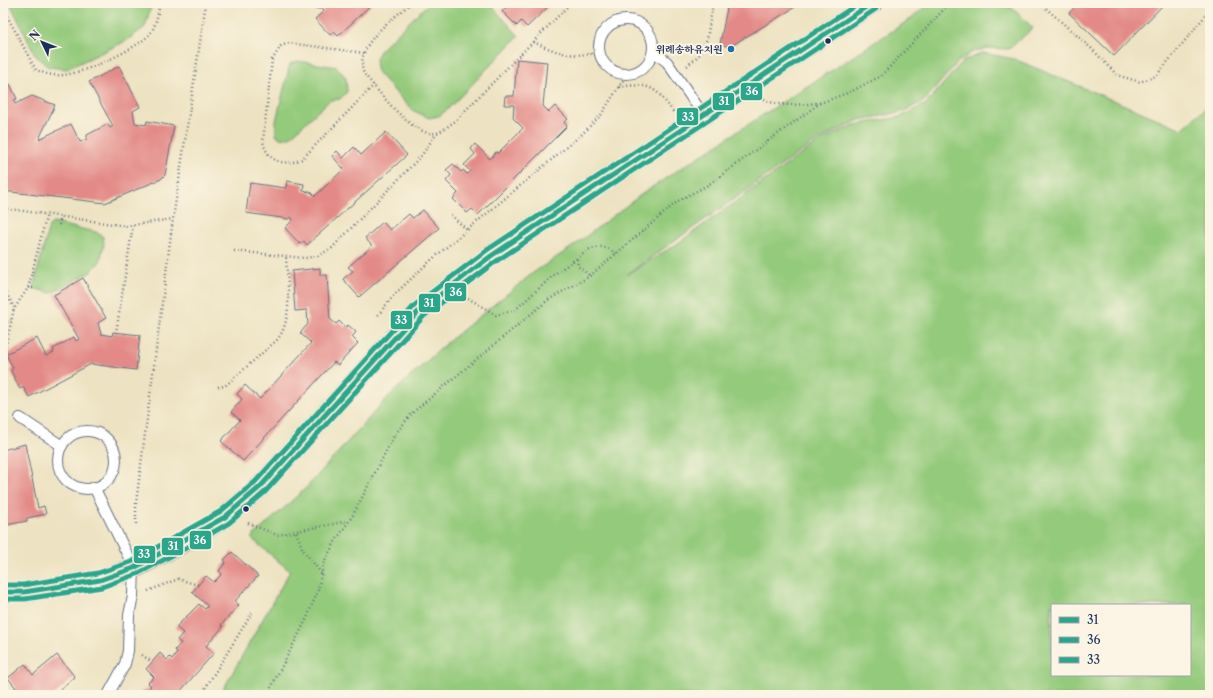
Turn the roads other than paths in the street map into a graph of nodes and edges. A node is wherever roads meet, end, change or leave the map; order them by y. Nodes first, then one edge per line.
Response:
1 (872, 3) edge
2 (653, 51) junction
3 (704, 116) junction
4 (20, 418) dead end
5 (62, 446) junction
6 (94, 487) junction
7 (134, 568) junction
8 (3, 592) edge
9 (108, 695) edge

1 - 3 street
2 - 2 lane
2 - 3 lane
3 - 7 street
4 - 5 lane
5 - 6 lane
5 - 6 lane
6 - 7 lane
7 - 8 street
7 - 9 lane

